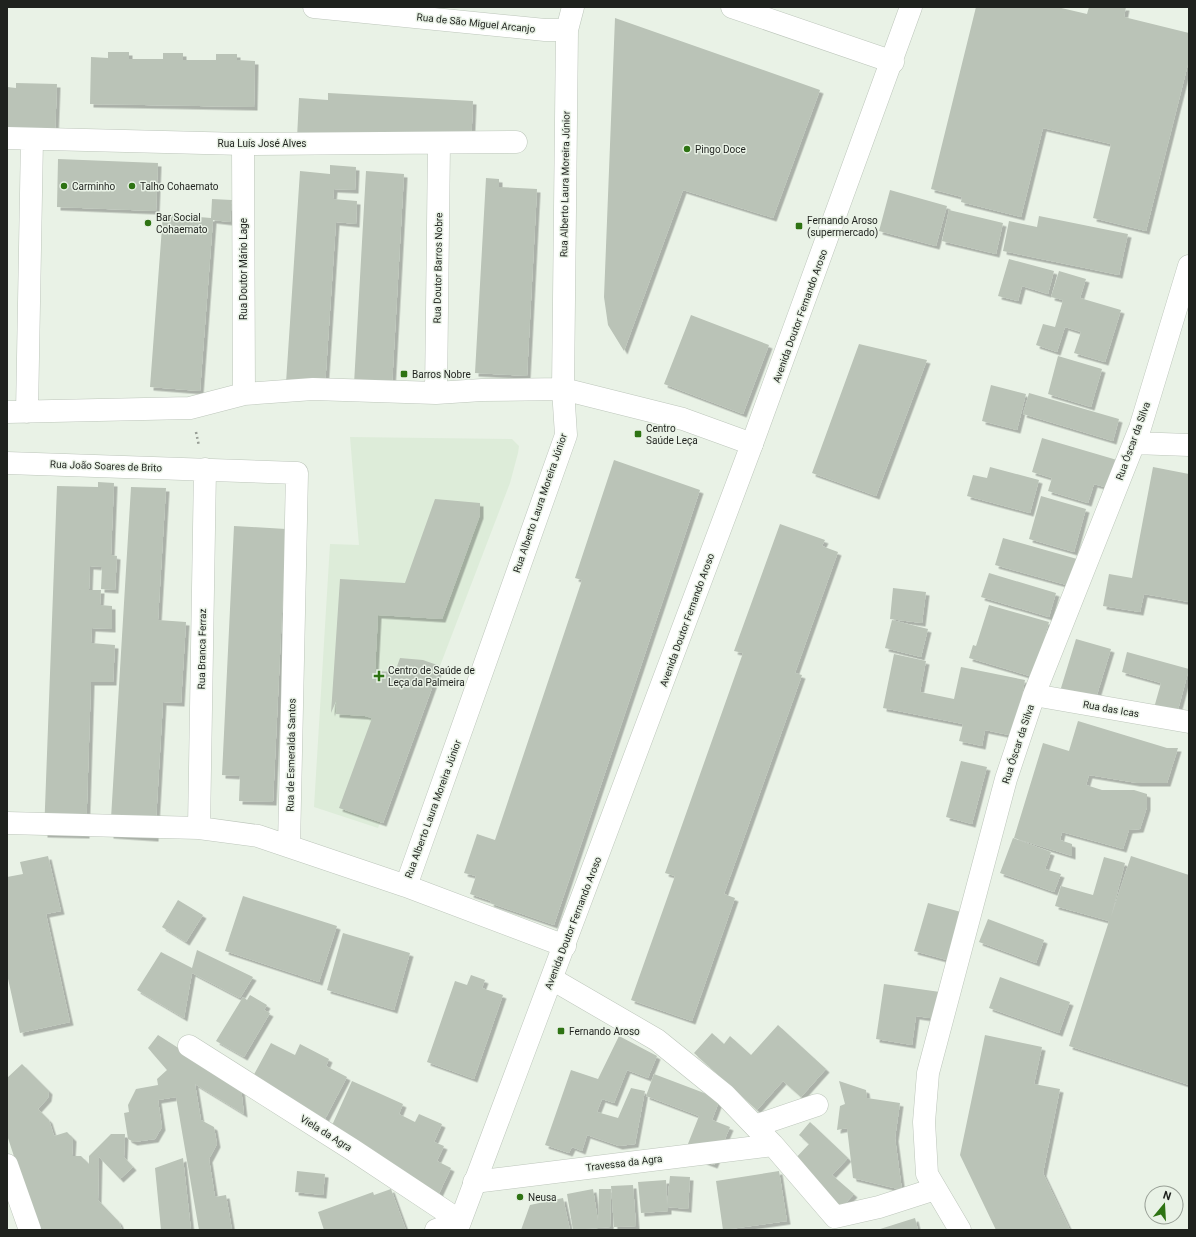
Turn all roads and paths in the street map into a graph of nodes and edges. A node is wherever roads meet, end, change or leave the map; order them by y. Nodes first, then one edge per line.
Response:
1 (314, 7) edge
2 (573, 7) edge
3 (732, 7) edge
4 (911, 7) edge
5 (567, 30) junction
6 (893, 62) junction
7 (7, 138) edge
8 (32, 138) junction
9 (439, 142) junction
10 (516, 142) dead end
11 (243, 144) junction
12 (1189, 266) edge
13 (563, 389) junction
14 (436, 393) junction
15 (244, 394) junction
16 (17, 412) edge
17 (1134, 442) junction
18 (752, 444) junction
19 (1189, 445) edge
20 (7, 463) edge
21 (205, 469) junction
22 (1034, 695) junction
23 (1189, 722) edge
24 (7, 823) edge
25 (199, 828) junction
26 (289, 846) junction
27 (406, 886) junction
28 (565, 946) junction
29 (552, 979) junction
30 (189, 1046) dead end
31 (817, 1106) dead end
32 (755, 1126) junction
33 (773, 1145) junction
34 (7, 1166) edge
35 (474, 1182) junction
36 (935, 1189) junction
37 (459, 1226) edge
38 (30, 1230) edge
39 (436, 1230) edge
40 (960, 1230) edge

1 - 5 street, Rua de São Miguel Arcanjo
2 - 5 street, Rua Alberto Laura Moreira Júnior
3 - 6 street
4 - 6 street, Avenida Doutor Fernando Aroso
5 - 13 street, Rua Alberto Laura Moreira Júnior
6 - 18 street, Avenida Doutor Fernando Aroso
7 - 8 street, Rua Luís José Alves
8 - 11 street, Rua Luís José Alves
8 - 16 street
9 - 10 street, Rua Luís José Alves
9 - 11 street, Rua Luís José Alves
9 - 14 street, Rua Doutor Barros Nobre
11 - 15 street, Rua Doutor Mário Lage
12 - 17 street, Rua Óscar da Silva
13 - 14 street
13 - 18 street
13 - 27 street, Rua Alberto Laura Moreira Júnior
14 - 15 street
15 - 16 street
17 - 19 street
17 - 22 street, Rua Óscar da Silva
18 - 28 street, Avenida Doutor Fernando Aroso
20 - 21 street, Rua João Soares de Brito
21 - 25 street, Rua Branca Ferraz
21 - 26 street, Rua de Esmeralda Santos
22 - 23 street, Rua das Icas
22 - 36 street, Rua Óscar da Silva
24 - 25 street
25 - 26 street
26 - 27 street
27 - 28 street
28 - 29 street, Avenida Doutor Fernando Aroso
29 - 32 street
29 - 35 street, Avenida Doutor Fernando Aroso
30 - 37 street, Viela da Agra
31 - 32 street
32 - 33 street
33 - 35 street, Travessa da Agra
33 - 36 street
34 - 38 street
35 - 37 street, Avenida Doutor Fernando Aroso
36 - 40 street, Rua Óscar da Silva
37 - 39 street

